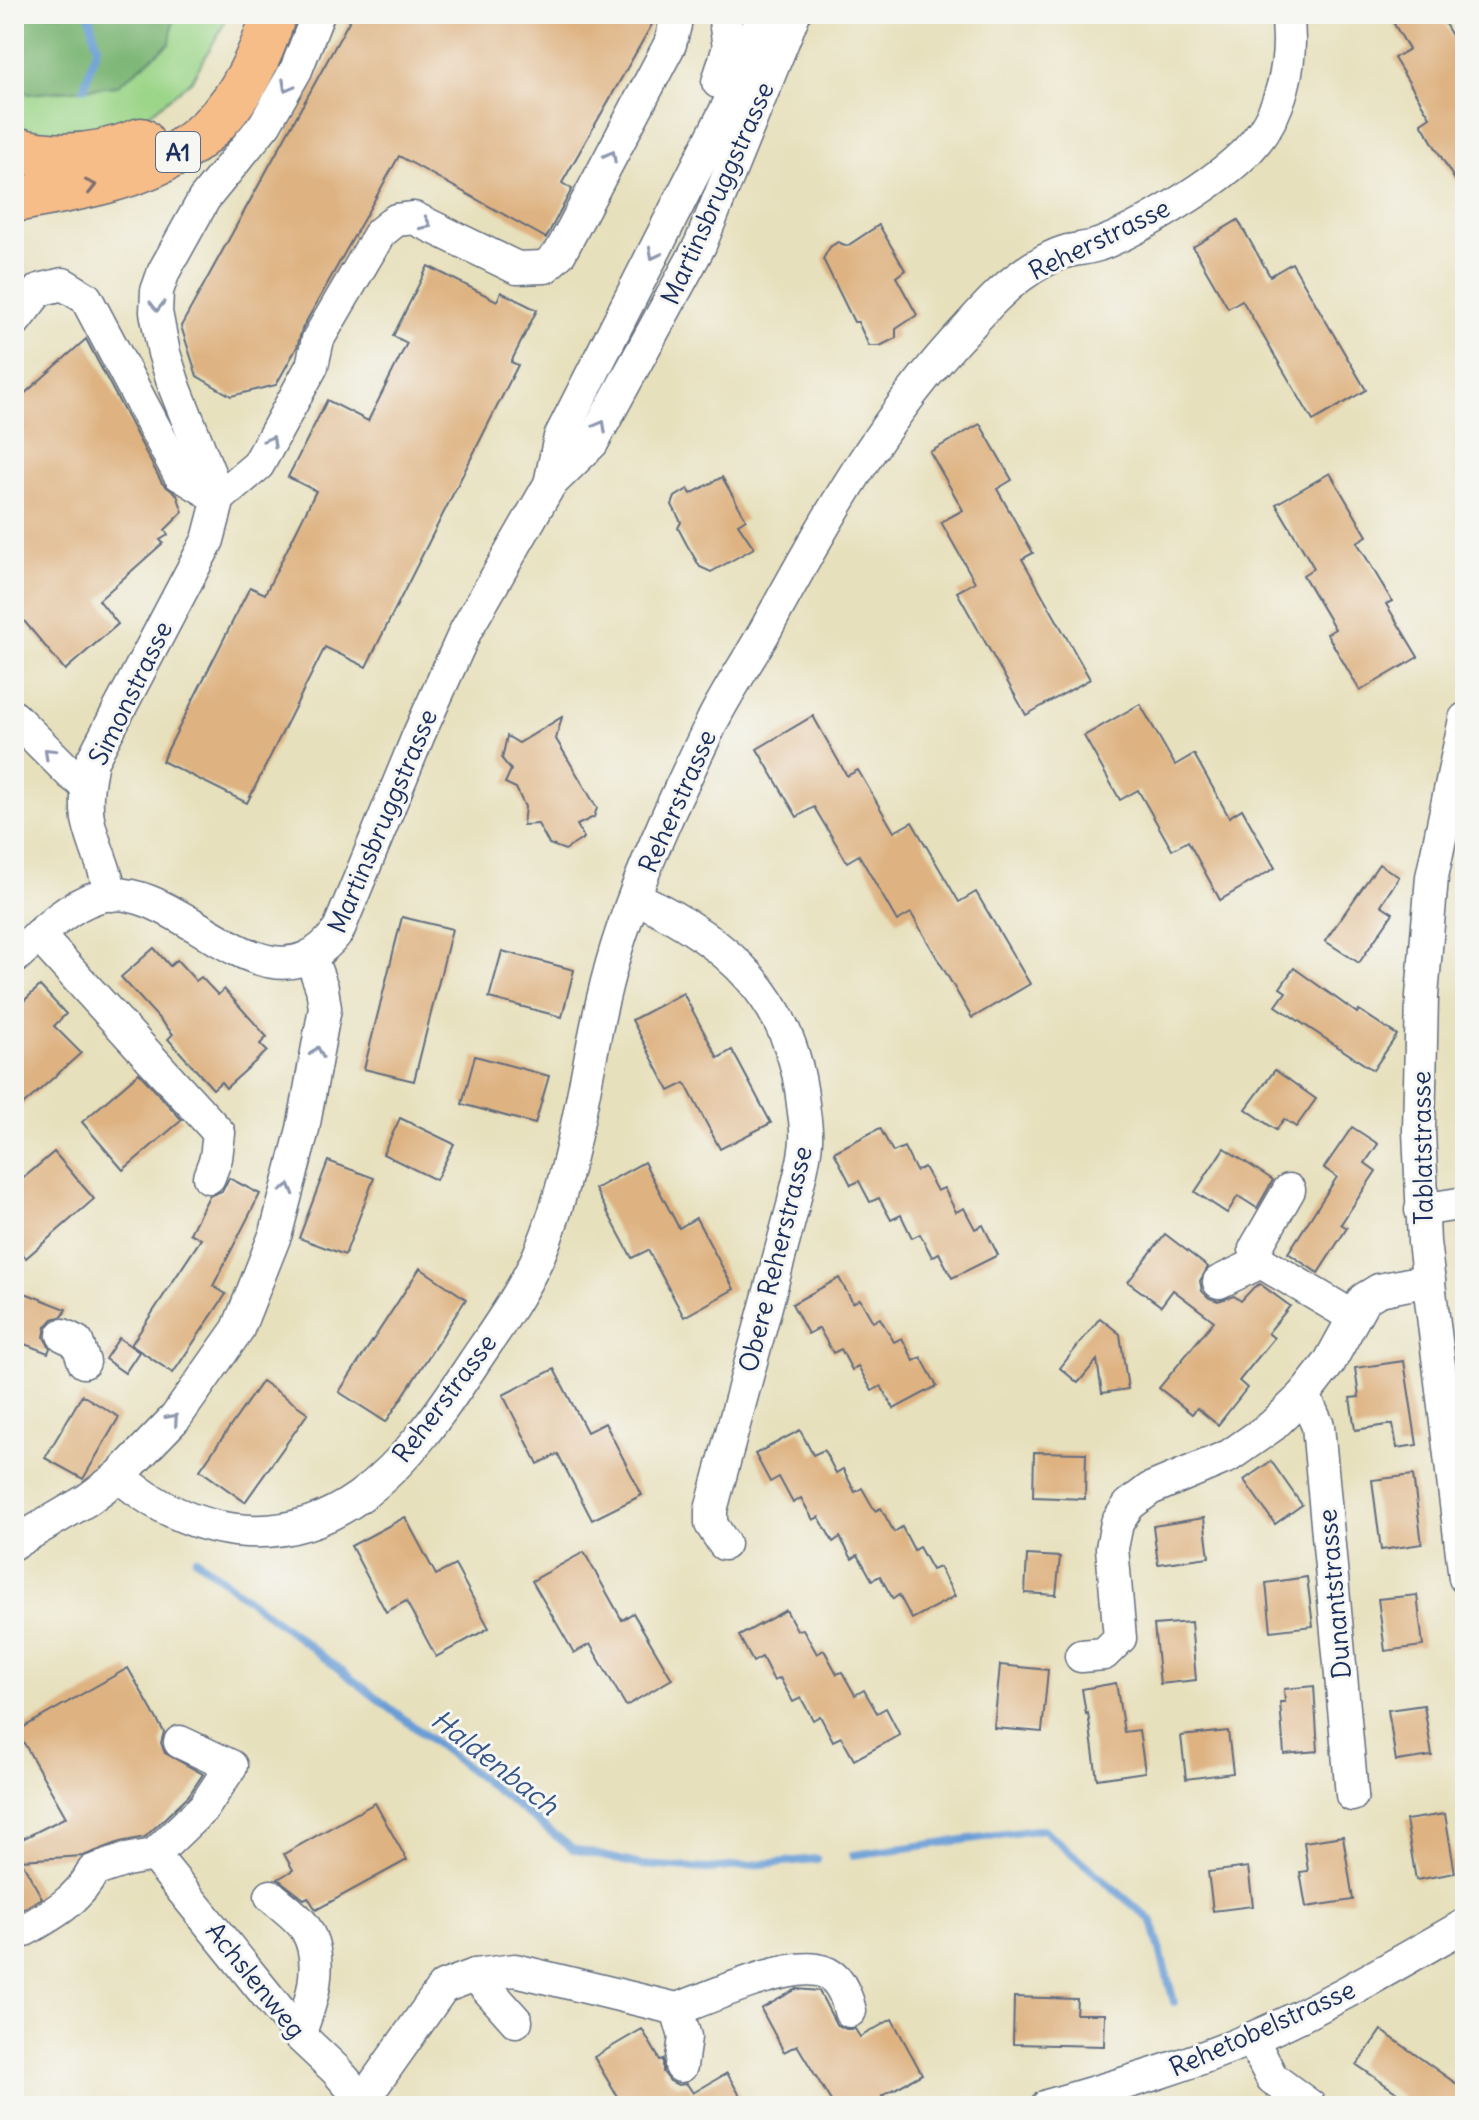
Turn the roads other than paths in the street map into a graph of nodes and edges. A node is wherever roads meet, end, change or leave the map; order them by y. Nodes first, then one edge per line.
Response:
1 (241, 14) edge
2 (274, 14) edge
3 (318, 14) edge
4 (673, 14) edge
5 (724, 14) edge
6 (762, 14) edge
7 (794, 14) edge
8 (1287, 14) edge
9 (14, 149) edge
10 (689, 185) junction
11 (14, 200) edge
12 (14, 322) edge
13 (550, 484) junction
14 (219, 498) junction
15 (14, 717) edge
16 (1465, 719) edge
17 (87, 786) junction
18 (111, 895) junction
19 (635, 897) junction
20 (38, 935) junction
21 (14, 958) edge
22 (311, 958) junction
23 (209, 1177) dead end
24 (1289, 1190) dead end
25 (1465, 1203) edge
26 (1421, 1210) junction
27 (1261, 1262) junction
28 (1429, 1280) junction
29 (1219, 1282) dead end
30 (1352, 1316) junction
31 (63, 1335) dead end
32 (84, 1362) dead end
33 (1304, 1395) junction
34 (119, 1476) junction
35 (14, 1543) edge
36 (724, 1544) dead end
37 (1465, 1578) edge
38 (1081, 1656) dead end
39 (180, 1742) dead end
40 (1352, 1795) dead end
41 (154, 1855) junction
42 (271, 1896) dead end
43 (1465, 1925) edge
44 (14, 1936) edge
45 (475, 1975) junction
46 (677, 2009) junction
47 (850, 2011) dead end
48 (516, 2021) dead end
49 (299, 2035) junction
50 (1252, 2039) junction
51 (681, 2066) dead end
52 (361, 2103) edge
53 (1047, 2106) edge
54 (1310, 2106) edge

1 - 9 highway, A1
11 -> 2 highway, A1
3 -> 14 street
14 -> 4 street
5 - 10 street, Martinsbruggstrasse
6 - 10 street, Martinsbruggstrasse
13 -> 7 street, Martinsbruggstrasse
8 - 19 street, Reherstrasse
10 -> 13 street, Martinsbruggstrasse
12 - 14 street
13 - 22 street, Martinsbruggstrasse
14 - 17 street, Simonstrasse
17 -> 15 street
16 - 26 street, Tablatstrasse
17 - 18 street, Simonstrasse
18 - 20 street
18 - 22 street
19 - 34 street, Reherstrasse
19 - 36 street, Obere Reherstrasse
20 - 21 street
20 - 23 street
34 -> 22 street, Martinsbruggstrasse
24 - 27 street
25 - 26 street
26 - 28 street, Tablatstrasse
27 - 29 street
27 - 30 street
28 - 30 street
28 - 37 street, Tablatstrasse
30 - 33 street
31 - 32 street
33 - 38 street
33 - 40 street, Dunantstrasse
34 - 35 street, Martinsbruggstrasse
39 - 41 street
41 - 44 street
41 - 49 street, Achslenweg
42 - 49 street
43 - 50 street, Rehetobelstrasse
45 - 46 street
45 - 48 street
45 - 52 street
46 - 47 street
46 - 51 street
49 - 52 street, Achslenweg
50 - 53 street, Rehetobelstrasse
50 - 54 street

